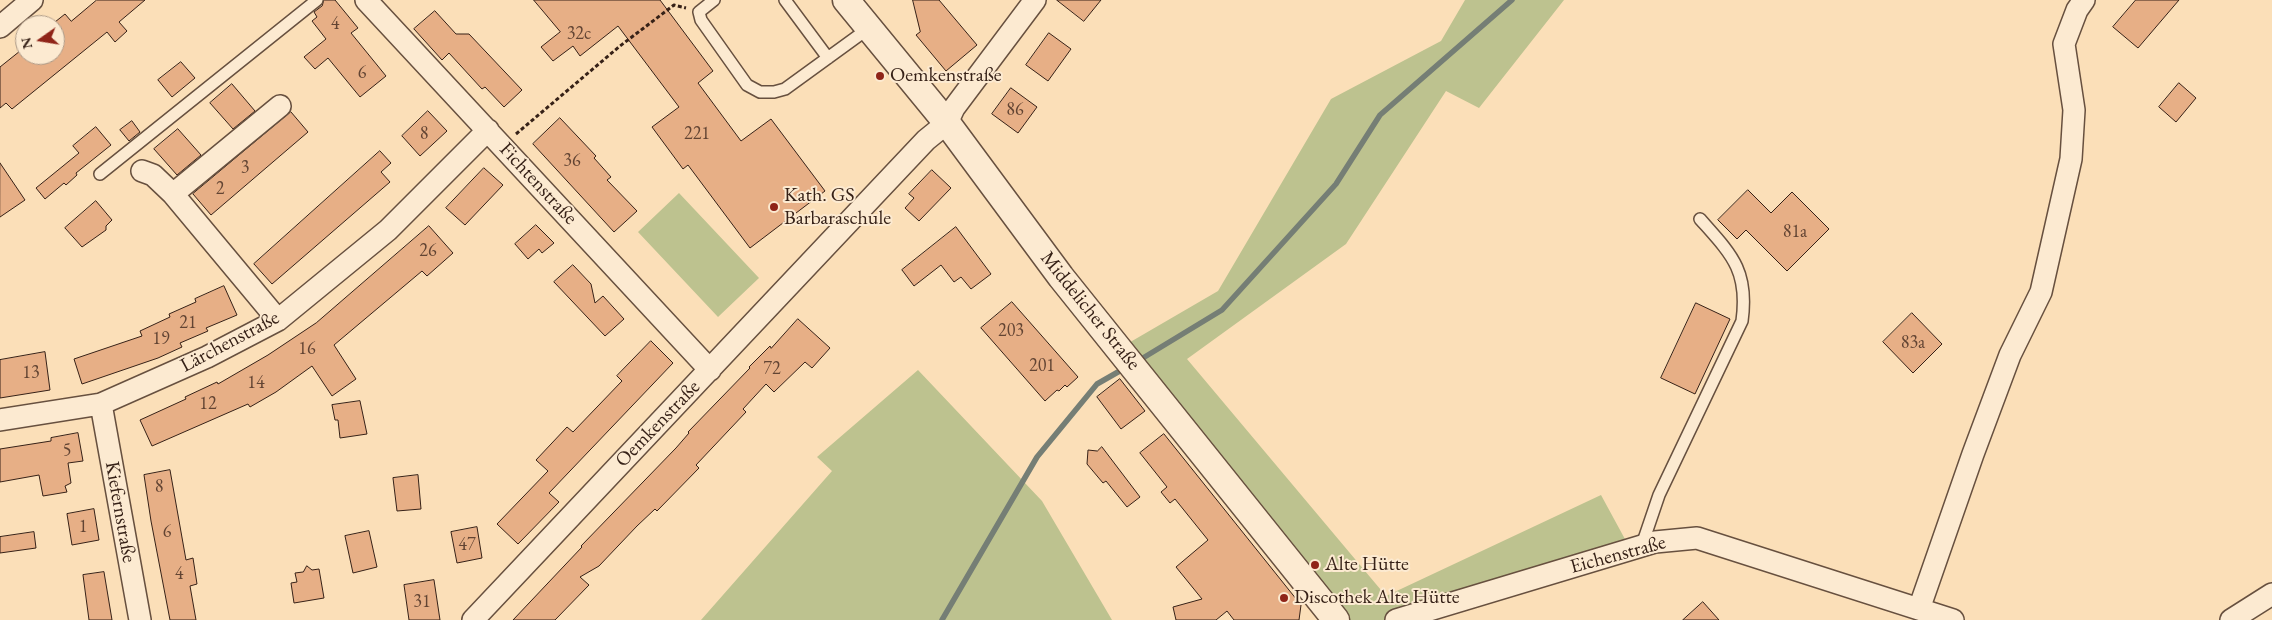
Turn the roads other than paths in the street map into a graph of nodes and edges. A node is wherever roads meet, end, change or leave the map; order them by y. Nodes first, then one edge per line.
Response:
1 (32, 0) edge
2 (317, 0) edge
3 (366, 0) edge
4 (714, 0) edge
5 (785, 0) edge
6 (846, 0) edge
7 (1035, 0) edge
8 (2084, 0) edge
9 (0, 27) edge
10 (869, 28) junction
11 (828, 58) junction
12 (280, 106) dead end
13 (947, 123) junction
14 (495, 138) junction
15 (142, 171) dead end
16 (100, 174) dead end
17 (173, 194) junction
18 (1700, 219) dead end
19 (278, 320) junction
20 (710, 370) junction
21 (101, 404) junction
22 (0, 420) edge
23 (1642, 546) junction
24 (2272, 594) edge
25 (1919, 609) junction
26 (140, 620) edge
27 (473, 620) edge
28 (1336, 620) edge
29 (1396, 620) edge
30 (1953, 620) edge
31 (2231, 620) edge

1 - 9 street
2 - 16 lane
3 - 14 street, Fichtenstraße
4 - 11 lane
5 - 11 lane
6 - 10 street, Middelicher Straße
7 - 13 street, Oemkenstraße
8 - 25 street
10 - 11 lane
10 - 13 street, Middelicher Straße
12 - 17 street
13 - 20 street, Oemkenstraße
13 - 28 street, Middelicher Straße
14 - 19 street, Lärchenstraße
14 - 20 street, Fichtenstraße
15 - 17 street
17 - 19 street
18 - 23 lane
19 - 21 street, Lärchenstraße
20 - 27 street, Oemkenstraße
21 - 22 street, Lärchenstraße
21 - 26 street, Kiefernstraße
23 - 25 street, Eichenstraße
23 - 29 street, Eichenstraße
24 - 31 street
25 - 30 street, Eichenstraße

